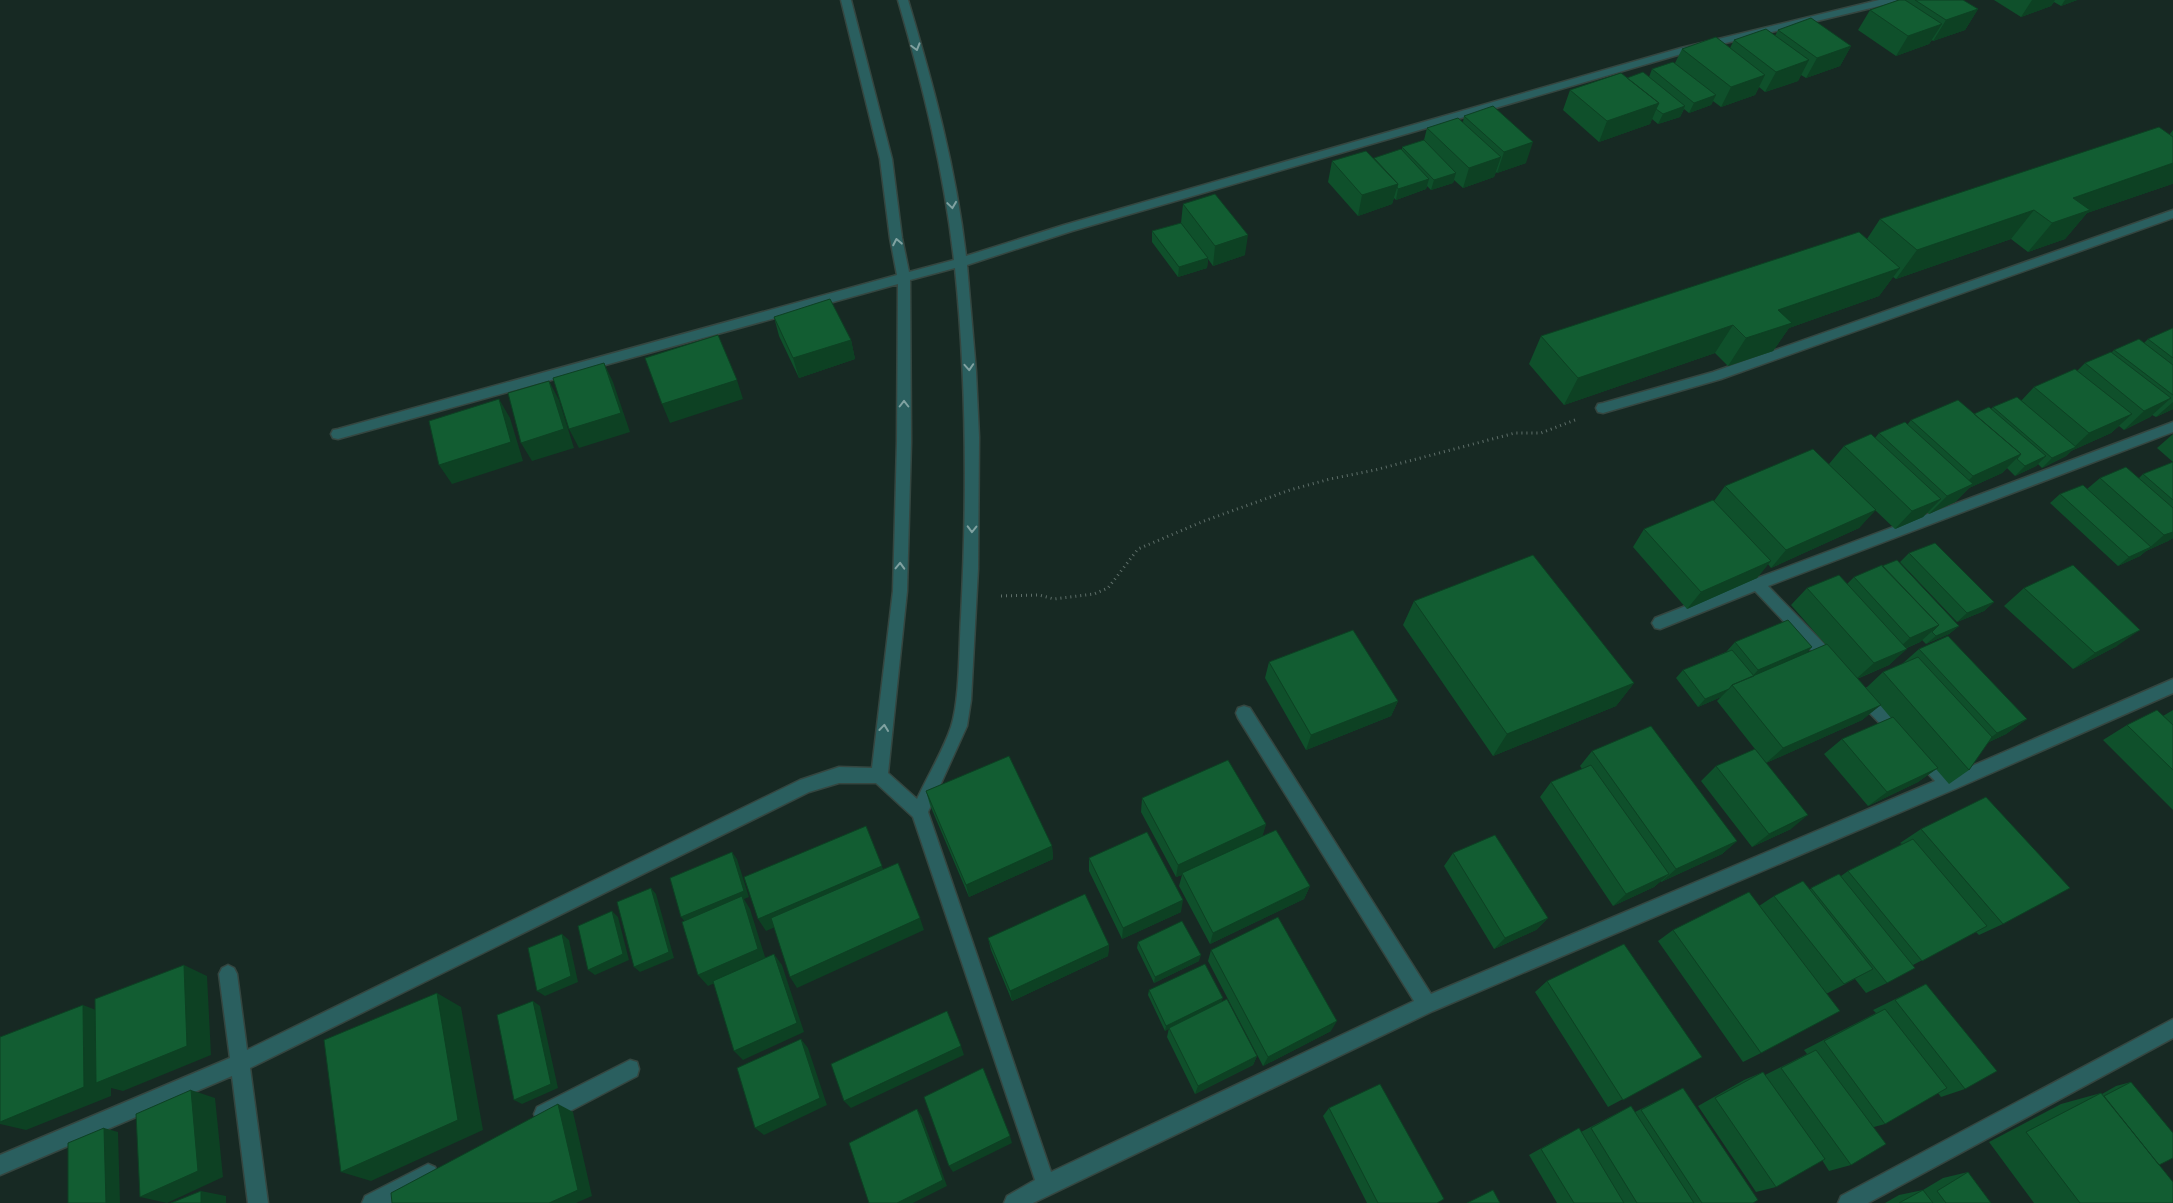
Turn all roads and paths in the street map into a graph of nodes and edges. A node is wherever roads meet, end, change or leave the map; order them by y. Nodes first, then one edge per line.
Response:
1 (846, 0) edge
2 (903, 0) edge
3 (1892, 0) edge
4 (2173, 214) edge
5 (961, 262) junction
6 (904, 277) junction
7 (1604, 408) joint
8 (2173, 428) edge
9 (338, 434) dead end
10 (1757, 584) junction
11 (969, 597) junction
12 (1660, 623) dead end
13 (1839, 670) edge
14 (1853, 684) edge
15 (2173, 686) edge
16 (1244, 713) dead end
17 (879, 776) junction
18 (1948, 784) junction
19 (920, 812) junction
20 (228, 974) dead end
21 (1427, 1005) junction
22 (2173, 1028) edge
23 (240, 1063) junction
24 (630, 1069) dead end
25 (527, 1123) edge
26 (0, 1165) edge
27 (441, 1167) edge
28 (1046, 1185) junction
29 (258, 1203) edge
30 (372, 1203) edge
31 (1014, 1203) edge
32 (1848, 1203) edge

6 -> 1 street
2 -> 5 street
3 - 5 street
4 - 7 street
5 - 6 street
5 -> 11 street
6 - 9 street
17 -> 6 street
7 - 11 path
8 - 10 street
10 - 12 street
10 - 13 street
11 - 19 street
14 - 18 street
15 - 18 street
16 - 21 street
17 - 19 street
17 - 23 street
18 - 21 street
19 - 28 street
20 - 23 street
21 - 28 street
22 - 32 street
23 - 26 street
23 - 29 street
24 - 25 street
27 - 30 street
28 - 31 street

